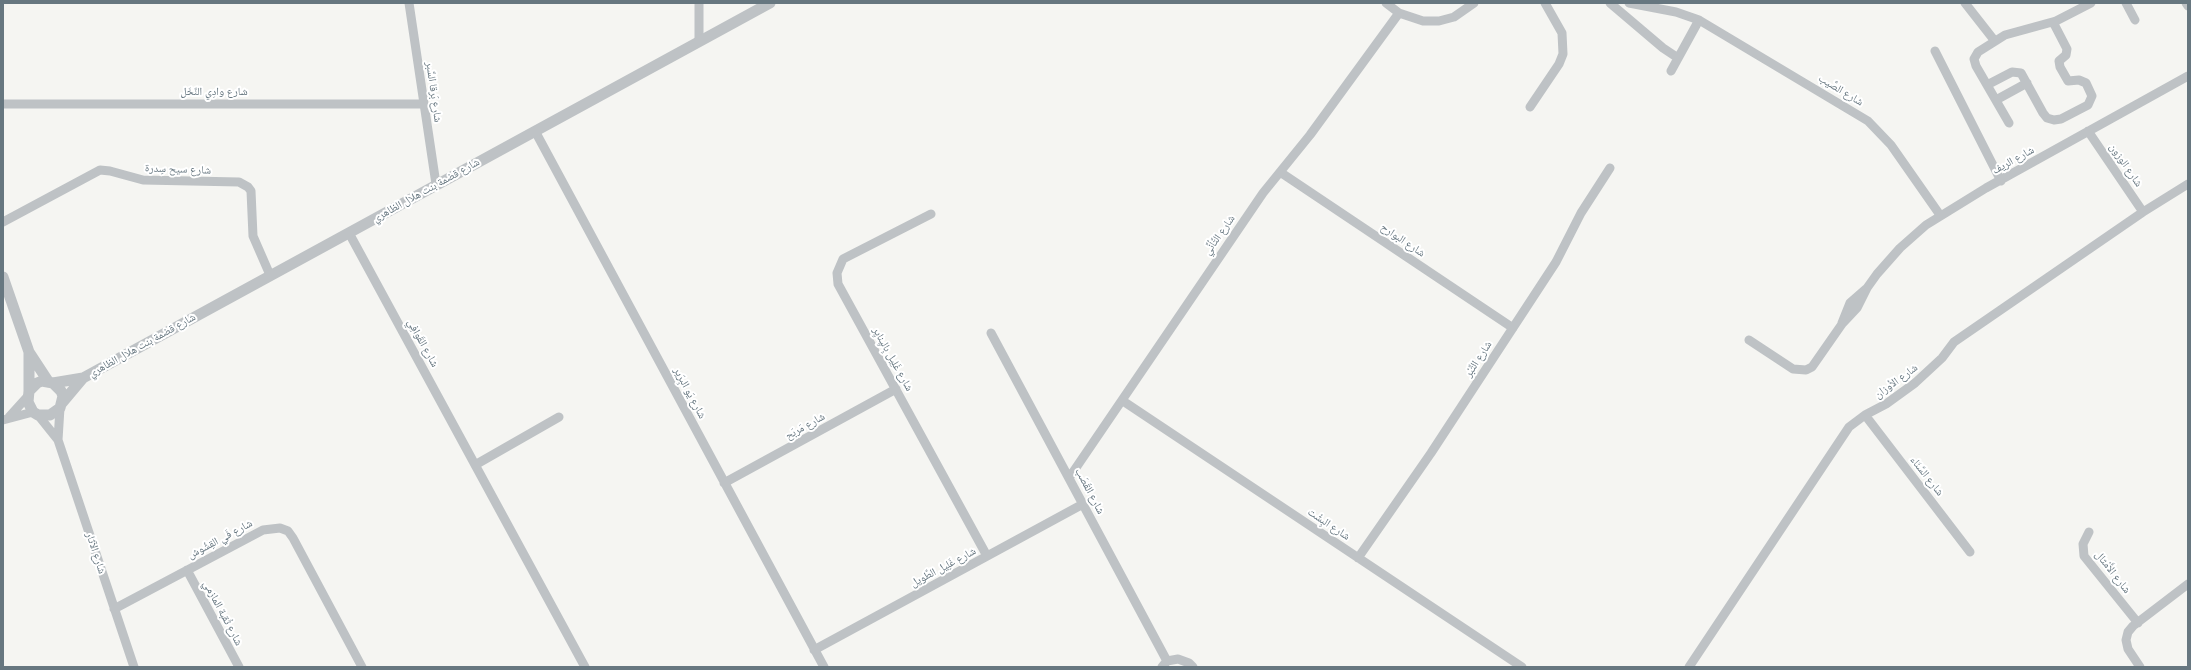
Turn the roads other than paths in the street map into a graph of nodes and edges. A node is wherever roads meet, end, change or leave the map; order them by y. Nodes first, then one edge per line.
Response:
1 (409, 3) edge
2 (699, 3) edge
3 (770, 3) edge
4 (1386, 3) edge
5 (1474, 3) edge
6 (1545, 3) edge
7 (1610, 3) edge
8 (1629, 3) edge
9 (1965, 3) edge
10 (2091, 3) edge
11 (2126, 3) edge
12 (2186, 3) edge
13 (2188, 6) edge
14 (1399, 13) junction
15 (1699, 20) junction
16 (2135, 20) dead end
17 (2053, 22) junction
18 (1994, 40) junction
19 (698, 41) junction
20 (1936, 51) dead end
21 (1678, 58) junction
22 (1671, 71) dead end
23 (2188, 76) edge
24 (2027, 83) junction
25 (1987, 85) junction
26 (1996, 100) junction
27 (3, 104) edge
28 (424, 104) junction
29 (1530, 107) dead end
30 (2009, 123) dead end
31 (535, 131) junction
32 (2088, 131) junction
33 (1610, 168) dead end
34 (1280, 172) junction
35 (2001, 181) junction
36 (436, 184) junction
37 (2188, 184) edge
38 (2143, 212) junction
39 (931, 214) dead end
40 (1940, 215) junction
41 (3, 222) edge
42 (349, 233) junction
43 (270, 275) junction
44 (3, 277) edge
45 (1513, 328) junction
46 (991, 333) dead end
47 (1748, 340) dead end
48 (29, 352) junction
49 (83, 378) junction
50 (50, 382) junction
51 (896, 390) junction
52 (28, 393) junction
53 (1123, 401) junction
54 (61, 405) junction
55 (36, 413) junction
56 (1865, 415) junction
57 (559, 417) dead end
58 (6, 419) edge
59 (58, 440) junction
60 (475, 465) junction
61 (1069, 478) junction
62 (724, 483) junction
63 (1083, 504) junction
64 (2089, 532) dead end
65 (1970, 552) dead end
66 (987, 556) junction
67 (1358, 558) junction
68 (187, 570) junction
69 (2188, 584) edge
70 (114, 610) junction
71 (2138, 623) junction
72 (814, 650) junction
73 (1165, 664) edge
74 (134, 667) edge
75 (239, 667) edge
76 (362, 667) edge
77 (585, 667) edge
78 (824, 667) edge
79 (1192, 667) edge
80 (1522, 667) edge
81 (1689, 667) edge
82 (2140, 667) edge

1 - 28 street, شارع بَرقا السَّبر
2 - 19 street
3 - 19 street, شارع قضمة بنت هلال الظاهري
4 - 14 street
5 - 14 street
6 - 29 street
7 - 21 street
8 - 15 street, شارع الصَّيب
9 - 18 street
10 - 17 street
11 - 16 street
12 - 13 street
14 - 34 street, شارع التَّأنِّي
15 - 21 street
15 - 40 street, شارع الصَّيب
17 - 18 street
17 - 24 street
18 - 25 street
19 - 31 street, شارع قضمة بنت هلال الظاهري
20 - 35 street
21 - 22 street
23 - 32 street, شارع الريف
24 - 25 street
24 - 26 street
25 - 26 street
26 - 30 street
27 - 28 street, شارع وادِي النَّخَل
28 - 36 street, شارع بَرقا السَّبر
31 - 36 street, شارع قضمة بنت هلال الظاهري
31 - 62 street, شارع يَو البِرَير
32 - 35 street, شارع الريف
32 - 38 street, شارع الوزون
33 - 45 street, شارع التِّبْر
34 - 45 street, شارع البوارح
34 - 53 street, شارع التَّأنِّي
35 - 40 street, شارع الريف
36 - 42 street, شارع قضمة بنت هلال الظاهري
37 - 38 street, شارع الأوزان
38 - 56 street, شارع الأوزان
39 - 51 street, شارع غَلِيل بِاليِنايِر
40 - 47 street, شارع الريف
41 - 43 street, شارع سيح سِدرة
42 - 43 street, شارع قضمة بنت هلال الظاهري
42 - 60 street, شارع القَوافِي
43 - 49 street, شارع قضمة بنت هلال الظاهري
44 - 48 street
45 - 67 street, شارع التِّبْر
46 - 61 street, شارع القَصَب
48 - 50 street
48 - 52 street
49 - 50 street, شارع قضمة بنت هلال الظاهري
49 - 54 street, شارع قضمة بنت هلال الظاهري
50 - 52 street
50 - 54 street
51 - 62 street, شارع مَربَح
51 - 66 street, شارع غَلِيل بِاليِنايِر
52 - 55 street
52 - 58 street
53 - 61 street, شارع التَّأنِّي
53 - 67 street, شارع البِشْت
54 - 55 street
54 - 59 street, شارع الآثار
55 - 58 street
55 - 59 street, شارع الآثار
56 - 65 street, شارع السَّنَاء
56 - 81 street, شارع الأوزان
57 - 60 street
59 - 70 street, شارع الآثار
60 - 77 street, شارع القَوافِي
61 - 63 street, شارع القَصَب
62 - 72 street, شارع يَو البِرَير
63 - 66 street, شارع غَلِيل الطَّويل
63 - 73 street, شارع القَصَب
64 - 71 street, شارع الأَمْثال
66 - 72 street, شارع غَلِيل الطَّويل
67 - 80 street, شارع البِشْت
68 - 70 street, شارع فَي القِشُوش
68 - 75 street, شارع ثُقبة المازمي
68 - 76 street, شارع فَي القِشُوش
69 - 71 street
70 - 74 street, شارع الآثار
71 - 82 street
72 - 78 street, شارع يَو البِرَير
73 - 79 street

